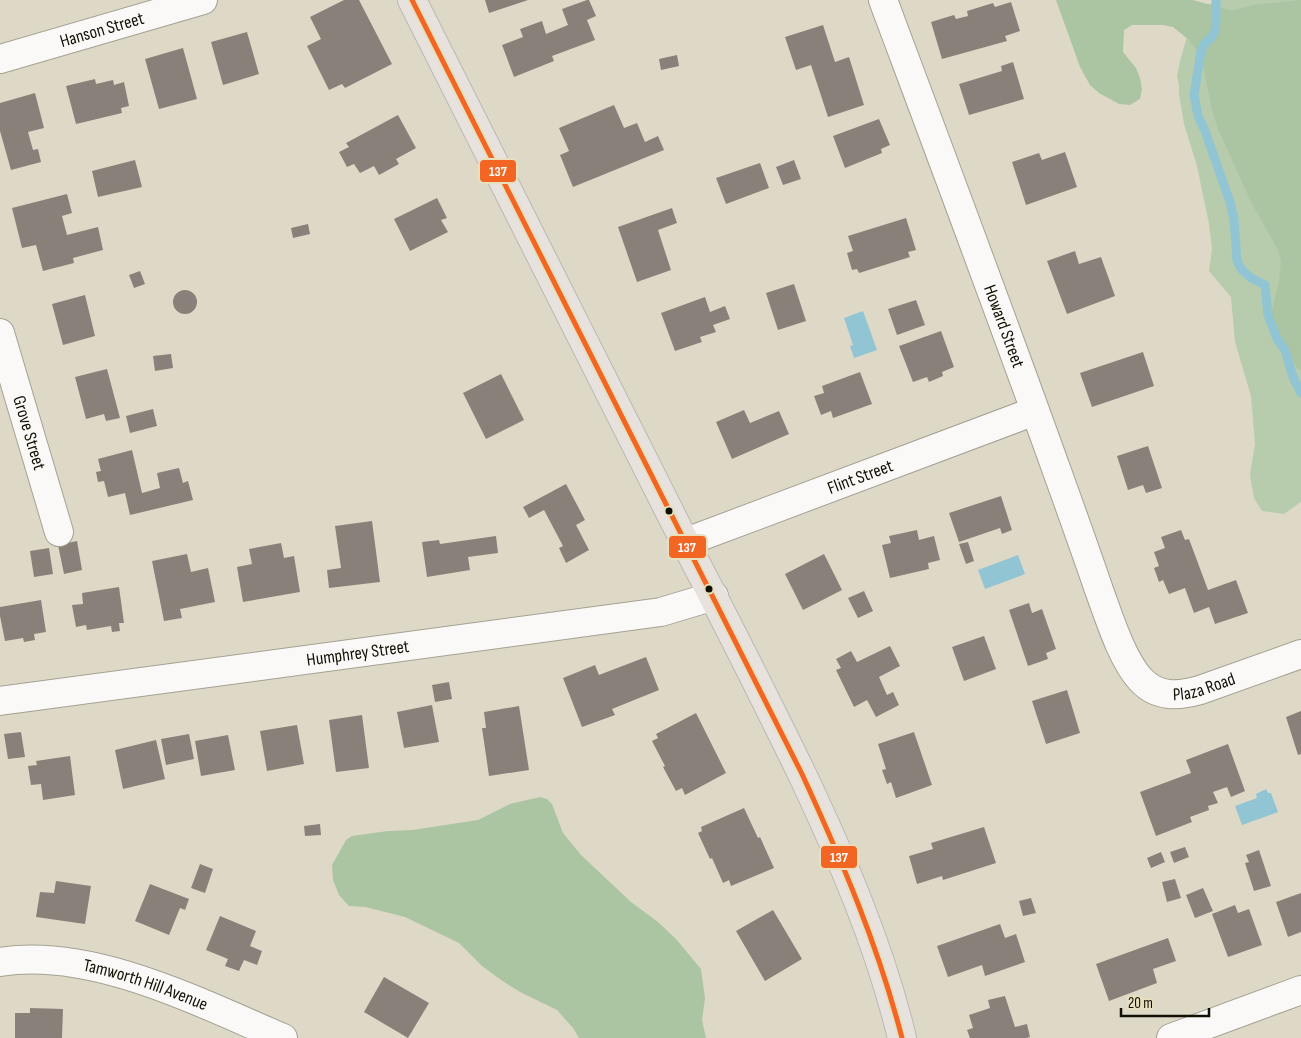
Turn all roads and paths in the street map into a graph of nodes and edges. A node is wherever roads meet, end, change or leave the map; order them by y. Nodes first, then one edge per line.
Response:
1 (203, 0) edge
2 (412, 0) edge
3 (883, 0) edge
4 (0, 59) edge
5 (0, 333) edge
6 (1035, 410) junction
7 (59, 532) dead end
8 (686, 542) junction
9 (714, 596) junction
10 (1123, 651) joint
11 (1301, 654) edge
12 (0, 701) edge
13 (0, 962) edge
14 (1301, 990) edge
15 (283, 1038) edge
16 (902, 1038) edge
17 (1170, 1038) edge

1 - 4 street, Hanson Street
2 - 8 main road
3 - 6 street, Howard Street
5 - 7 street, Grove Street
6 - 8 street, Flint Street
6 - 10 street, Howard Street
8 - 9 main road
9 - 12 street, Humphrey Street
9 - 16 main road
10 - 11 street, Plaza Road
13 - 15 street, Tamworth Hill Avenue
14 - 17 street

